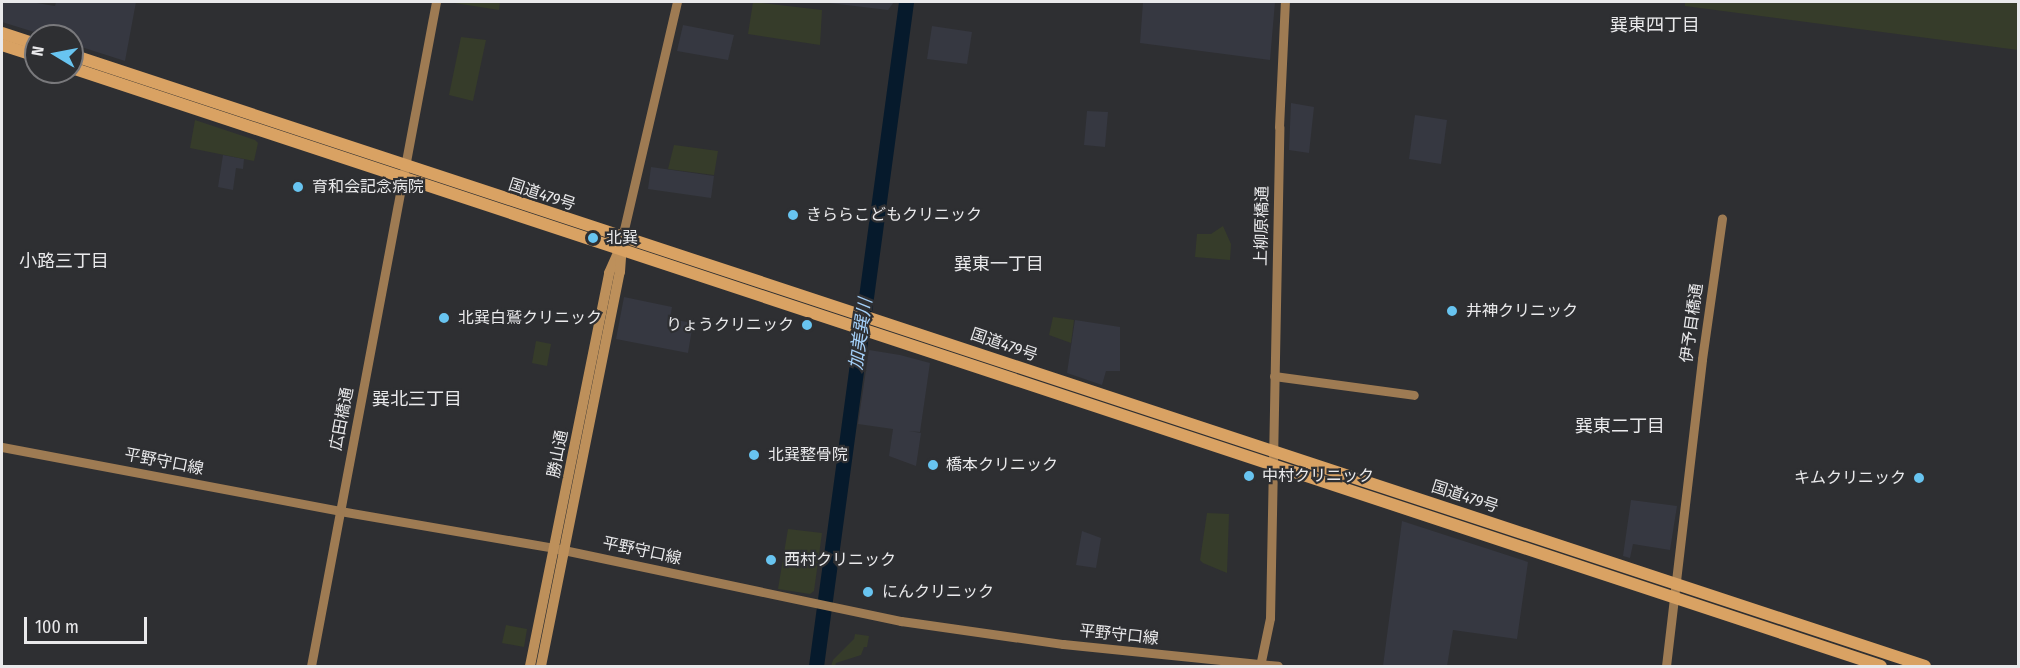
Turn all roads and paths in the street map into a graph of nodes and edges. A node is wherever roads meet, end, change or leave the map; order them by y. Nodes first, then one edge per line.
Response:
1 (436, 2) edge
2 (676, 2) edge
3 (1285, 2) edge
4 (2, 33) edge
5 (24, 40) edge
6 (2, 45) edge
7 (24, 52) edge
8 (84, 60) edge
9 (84, 72) edge
10 (405, 164) junction
11 (403, 178) junction
12 (1722, 218) dead end
13 (621, 243) junction
14 (1274, 376) junction
15 (1414, 395) dead end
16 (2, 447) edge
17 (1272, 458) junction
18 (340, 511) junction
19 (559, 549) junction
20 (1675, 585) junction
21 (1675, 598) junction
22 (1260, 665) edge
23 (311, 666) edge
24 (531, 666) edge
25 (541, 666) edge
26 (1278, 666) edge
27 (1666, 666) edge
28 (1881, 666) edge
29 (1925, 666) edge

1 - 10 street, 広田橋通
2 - 13 street, 勝山通
3 - 14 street, 上柳原橋通
4 - 5 highway
6 - 7 highway
8 - 10 highway, 国道479号
9 - 11 highway, 国道479号
10 - 11 street, 広田橋通
10 - 13 highway, 国道479号
11 - 13 highway, 国道479号
11 - 18 street, 広田橋通
12 - 20 street, 伊予目橋通
13 - 17 highway, 国道479号
13 - 19 main road, 勝山通
14 - 15 street
14 - 17 street, 上柳原橋通
16 - 18 street, 平野守口線
17 - 20 highway, 国道479号
17 - 21 highway, 国道479号
17 - 22 street, 上柳原橋通
18 - 19 street, 平野守口線
18 - 23 street, 広田橋通
19 - 22 street, 平野守口線
19 - 24 main road, 勝山通
19 - 25 main road, 勝山通
20 - 21 street, 伊予目橋通
20 - 29 highway, 国道479号
21 - 27 street
21 - 28 highway, 国道479号
22 - 26 street, 平野守口線

